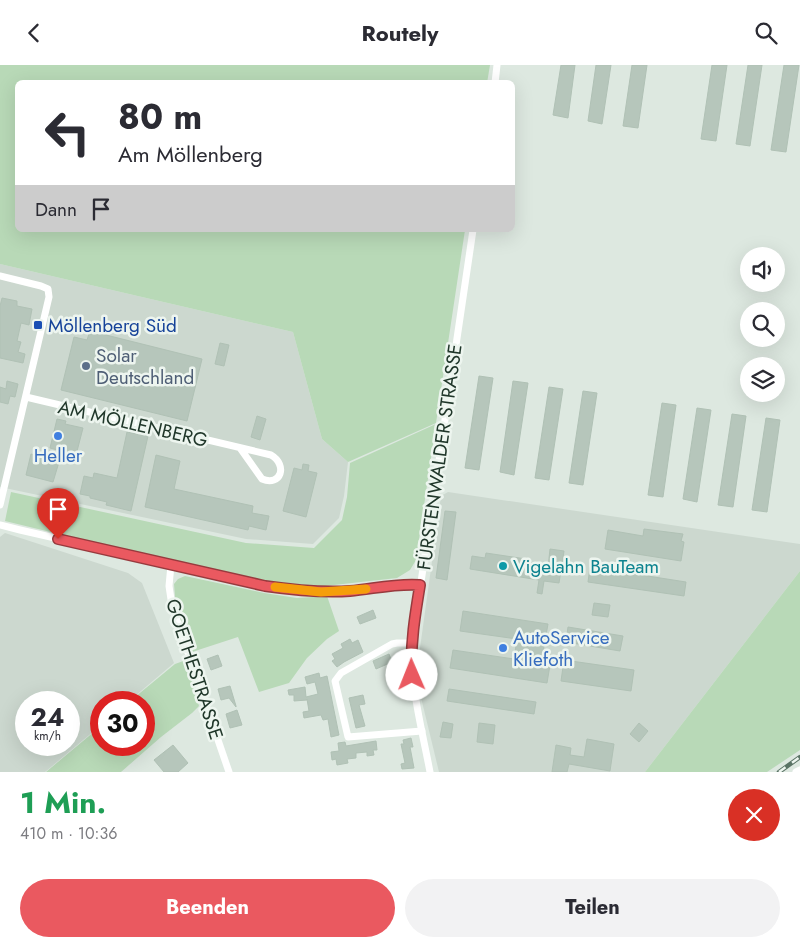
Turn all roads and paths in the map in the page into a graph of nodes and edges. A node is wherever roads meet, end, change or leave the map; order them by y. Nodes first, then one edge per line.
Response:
1 (497, 65) edge
2 (495, 80) edge
3 (473, 232) edge
4 (0, 276) edge
5 (26, 397) junction
6 (240, 448) junction
7 (0, 505) edge
8 (0, 525) edge
9 (171, 565) junction
10 (420, 585) junction
11 (412, 643) junction
12 (422, 731) junction
13 (800, 770) edge
14 (229, 772) edge
15 (430, 772) edge
16 (796, 772) edge

1 - 2 street
3 - 10 street, FÜRSTENWALDER STRASSE
4 - 5 street
5 - 6 street, AM MÖLLENBERG
5 - 7 street
6 - 6 street, AM MÖLLENBERG
8 - 9 street
9 - 10 street
9 - 14 street, GOETHESTRASSE
10 - 11 street, FÜRSTENWALDER STRASSE
11 - 12 street, FÜRSTENWALDER STRASSE
11 - 12 street
12 - 15 street, FÜRSTENWALDER STRASSE
13 - 16 street

